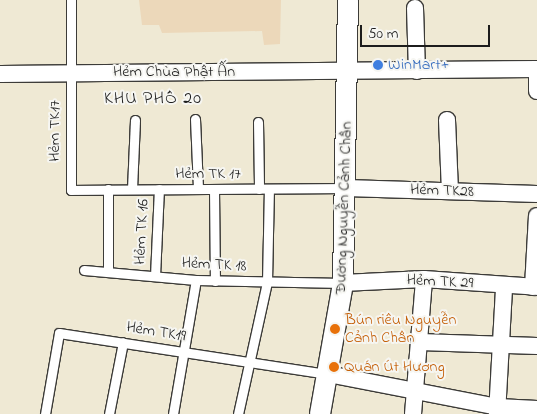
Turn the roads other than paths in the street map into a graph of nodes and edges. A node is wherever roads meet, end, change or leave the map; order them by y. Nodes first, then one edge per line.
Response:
1 (71, 0) edge
2 (348, 0) edge
3 (416, 8) dead end
4 (537, 69) edge
5 (417, 70) junction
6 (70, 72) junction
7 (349, 73) junction
8 (0, 74) edge
9 (537, 91) edge
10 (196, 119) dead end
11 (134, 120) dead end
12 (448, 120) dead end
13 (258, 122) dead end
14 (346, 188) junction
15 (132, 189) junction
16 (159, 189) junction
17 (198, 189) junction
18 (214, 189) junction
19 (264, 189) junction
20 (70, 190) joint
21 (108, 190) junction
22 (450, 191) junction
23 (537, 194) edge
24 (537, 216) edge
25 (84, 270) dead end
26 (108, 270) junction
27 (155, 276) junction
28 (424, 279) junction
29 (196, 280) junction
30 (215, 281) junction
31 (267, 282) junction
32 (343, 283) junction
33 (504, 287) junction
34 (535, 287) edge
35 (123, 342) junction
36 (420, 342) junction
37 (502, 345) junction
38 (537, 346) edge
39 (184, 352) junction
40 (249, 365) junction
41 (328, 374) junction
42 (417, 393) junction
43 (537, 409) edge
44 (498, 410) edge
45 (45, 414) edge
46 (109, 414) edge
47 (173, 414) edge
48 (238, 414) edge
49 (320, 414) edge
50 (413, 414) edge

1 - 6 lane, Hẻm TK17
2 - 7 street, Đường Nguyễn Cảnh Chân
3 - 5 street
4 - 5 street, Hẻm Chùa Phật Ấn
4 - 9 street
5 - 7 street, Hẻm Chùa Phật Ấn
6 - 7 street, Hẻm Chùa Phật Ấn
6 - 8 street, Hẻm Chùa Phật Ấn
6 - 20 lane, Hẻm TK17
7 - 14 street, Đường Nguyễn Cảnh Chân
10 - 17 lane
11 - 15 lane
12 - 22 street
13 - 19 lane
14 - 19 lane, Hẻm TK 17
14 - 22 street, Hẻm TK28
14 - 32 street, Đường Nguyễn Cảnh Chân
15 - 16 lane, Hẻm TK 17
15 - 21 lane, Hẻm TK 17
16 - 17 lane, Hẻm TK 17
16 - 27 lane, Hẻm TK 16
17 - 18 lane, Hẻm TK 17
18 - 19 lane, Hẻm TK 17
18 - 30 lane
19 - 31 lane
20 - 21 lane, Hẻm TK 17
21 - 26 lane
22 - 23 street, Hẻm TK28
24 - 34 street
25 - 26 lane, Hẻm TK 18
26 - 27 lane, Hẻm TK 18
27 - 29 lane, Hẻm TK 18
28 - 32 street, Hẻm TK 29
28 - 33 street, Hẻm TK 29
28 - 36 street
29 - 30 lane, Hẻm TK 18
29 - 39 lane
30 - 31 lane, Hẻm TK 18
31 - 32 lane, Hẻm TK 18
31 - 40 lane
32 - 41 street, Đường Nguyễn Cảnh Chân
33 - 34 street, Hẻm TK 29
33 - 37 street
35 - 39 lane, Hẻm TK19
35 - 45 lane, Hẻm TK19
35 - 46 lane
36 - 37 street
36 - 42 street
37 - 38 street
37 - 44 street
39 - 40 lane, Hẻm TK19
39 - 47 lane
40 - 41 lane, Hẻm TK19
40 - 48 lane
41 - 42 street
41 - 49 street, Đường Nguyễn Cảnh Chân
42 - 44 street
42 - 50 street
43 - 44 street

